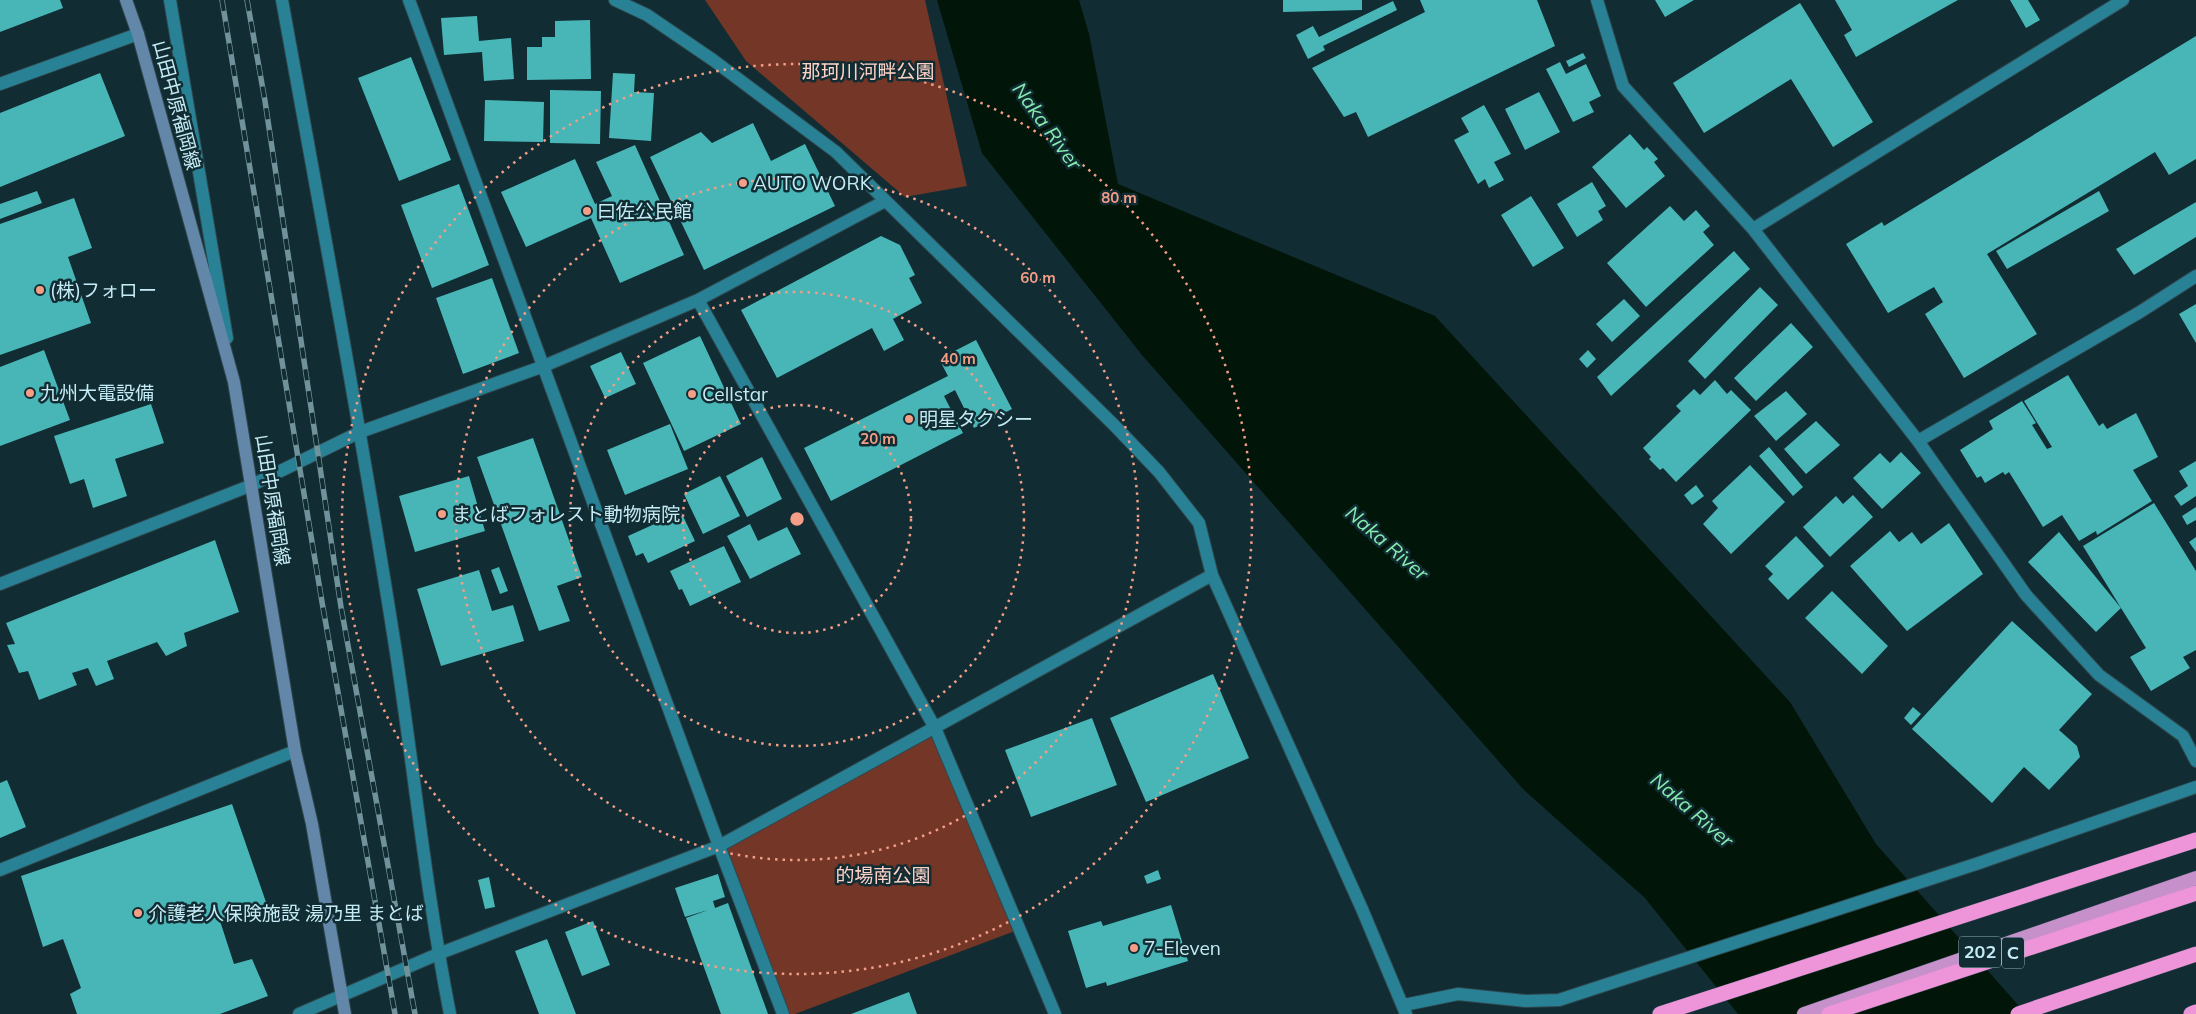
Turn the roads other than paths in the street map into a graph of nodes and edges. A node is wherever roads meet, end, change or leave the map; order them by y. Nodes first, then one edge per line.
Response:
1 (126, 0) edge
2 (170, 0) edge
3 (282, 0) edge
4 (409, 0) edge
5 (615, 0) edge
6 (1597, 0) edge
7 (2123, 0) edge
8 (138, 34) junction
9 (0, 84) edge
10 (885, 201) junction
11 (1754, 229) junction
12 (2196, 276) edge
13 (698, 300) junction
14 (544, 366) junction
15 (234, 382) junction
16 (360, 432) junction
17 (1918, 440) junction
18 (252, 485) junction
19 (1212, 575) junction
20 (0, 584) edge
21 (935, 728) junction
22 (295, 751) junction
23 (2196, 761) edge
24 (2196, 787) edge
25 (2196, 840) edge
26 (718, 846) junction
27 (0, 870) edge
28 (2196, 878) edge
29 (2196, 893) edge
30 (438, 954) junction
31 (2196, 955) edge
32 (342, 997) junction
33 (1405, 1009) edge
34 (2196, 1012) edge
35 (299, 1014) edge
36 (345, 1014) edge
37 (450, 1014) edge
38 (783, 1014) edge
39 (1055, 1014) edge
40 (1660, 1014) edge
41 (1804, 1014) edge
42 (1829, 1014) edge
43 (2012, 1014) edge
44 (2018, 1014) edge
45 (2191, 1014) edge

1 - 8 main road, 山田中原福岡線
2 - 15 street
3 - 16 street
4 - 14 street
5 - 10 street
6 - 11 street
7 - 11 street
8 - 9 street
8 - 15 main road, 山田中原福岡線
10 - 13 street
10 - 19 street
11 - 17 street
12 - 17 street
13 - 14 street
13 - 21 street
14 - 16 street
14 - 26 street
15 - 18 main road, 山田中原福岡線
16 - 18 street
16 - 30 street
17 - 23 street
18 - 20 street
18 - 22 main road, 山田中原福岡線
19 - 21 street
19 - 33 street
21 - 26 street
21 - 39 street
22 - 27 street
22 - 32 main road, 山田中原福岡線
24 - 33 street
25 - 40 highway
26 - 30 street
26 - 38 street
28 - 41 highway, 202
29 - 42 highway, C
30 - 32 street
30 - 37 street
31 - 43 highway, bridge
31 - 44 highway, bridge
32 - 35 street
32 - 36 main road, 山田中原福岡線
34 - 45 highway

